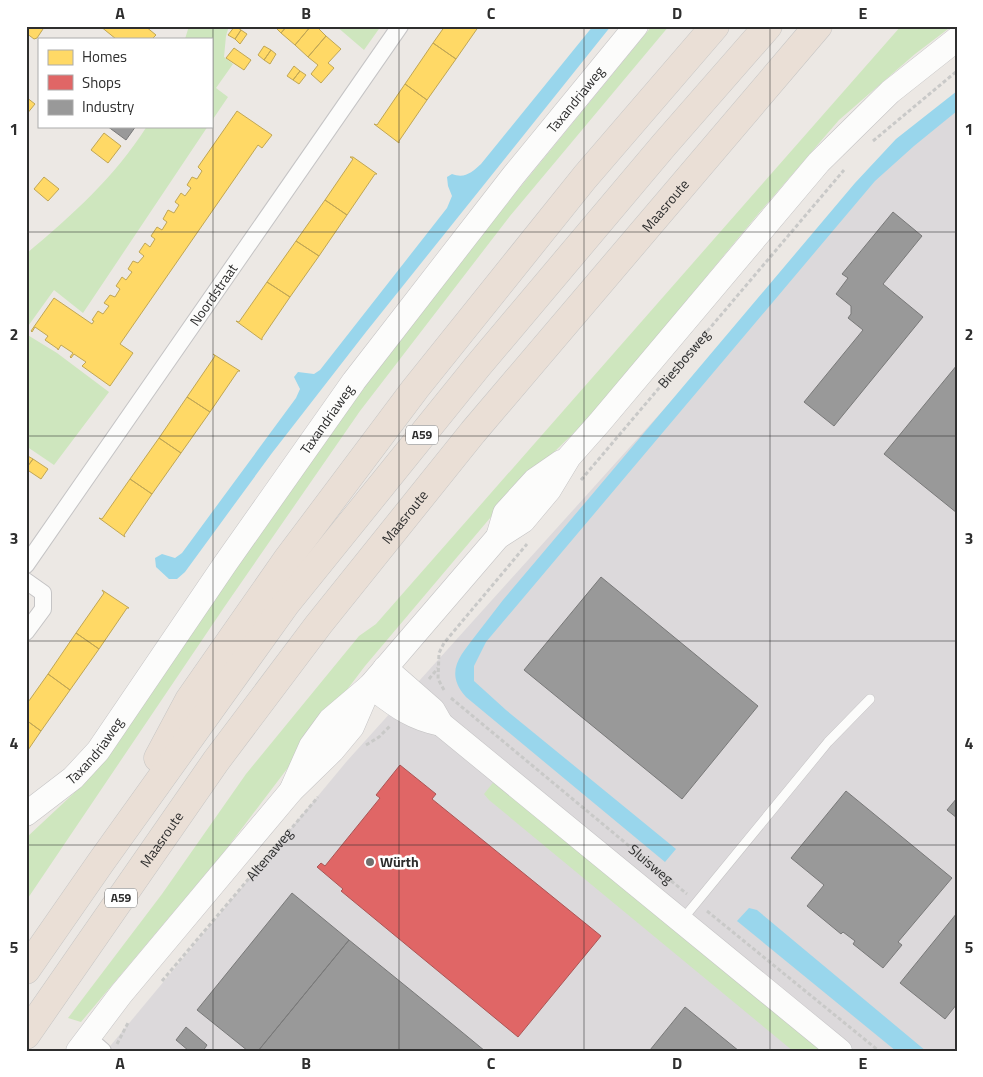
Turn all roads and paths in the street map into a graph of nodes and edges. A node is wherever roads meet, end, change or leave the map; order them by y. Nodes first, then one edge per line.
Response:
1 (400, 26) edge
2 (636, 26) edge
3 (715, 26) edge
4 (768, 26) edge
5 (818, 26) edge
6 (957, 39) edge
7 (957, 71) edge
8 (871, 143) dead end
9 (845, 168) dead end
10 (578, 484) dead end
11 (534, 537) dead end
12 (26, 565) edge
13 (26, 582) edge
14 (26, 632) edge
15 (385, 668) junction
16 (438, 668) junction
17 (370, 686) junction
18 (870, 699) dead end
19 (410, 703) junction
20 (359, 750) dead end
21 (323, 790) dead end
22 (26, 814) edge
23 (101, 862) junction
24 (697, 902) junction
25 (681, 921) junction
26 (26, 970) edge
27 (162, 982) dead end
28 (130, 1018) dead end
29 (26, 1035) edge
30 (89, 1046) edge
31 (112, 1051) edge
32 (840, 1051) edge
33 (879, 1051) edge

1 - 12 street, Noordstraat
2 - 22 main road, Taxandriaweg
3 - 23 highway, A59
4 - 23 highway, A59
5 - 29 highway, Maasroute / A59
6 - 15 main road, Biesbosweg
7 - 8 path
9 - 10 path, Biesbosweg
11 - 16 path
13 - 14 street
15 - 17 main road, Altenaweg
15 - 19 main road, Sluisweg
16 - 19 path
16 - 24 path, Sluisweg
17 - 19 main road, Sluisweg
17 - 30 main road, Altenaweg
18 - 24 lane
19 - 20 path
19 - 25 main road, Sluisweg
21 - 27 path, Altenaweg
23 - 26 highway, A59
24 - 25 lane
24 - 33 path, Sluisweg
25 - 32 main road, Sluisweg
28 - 31 path

